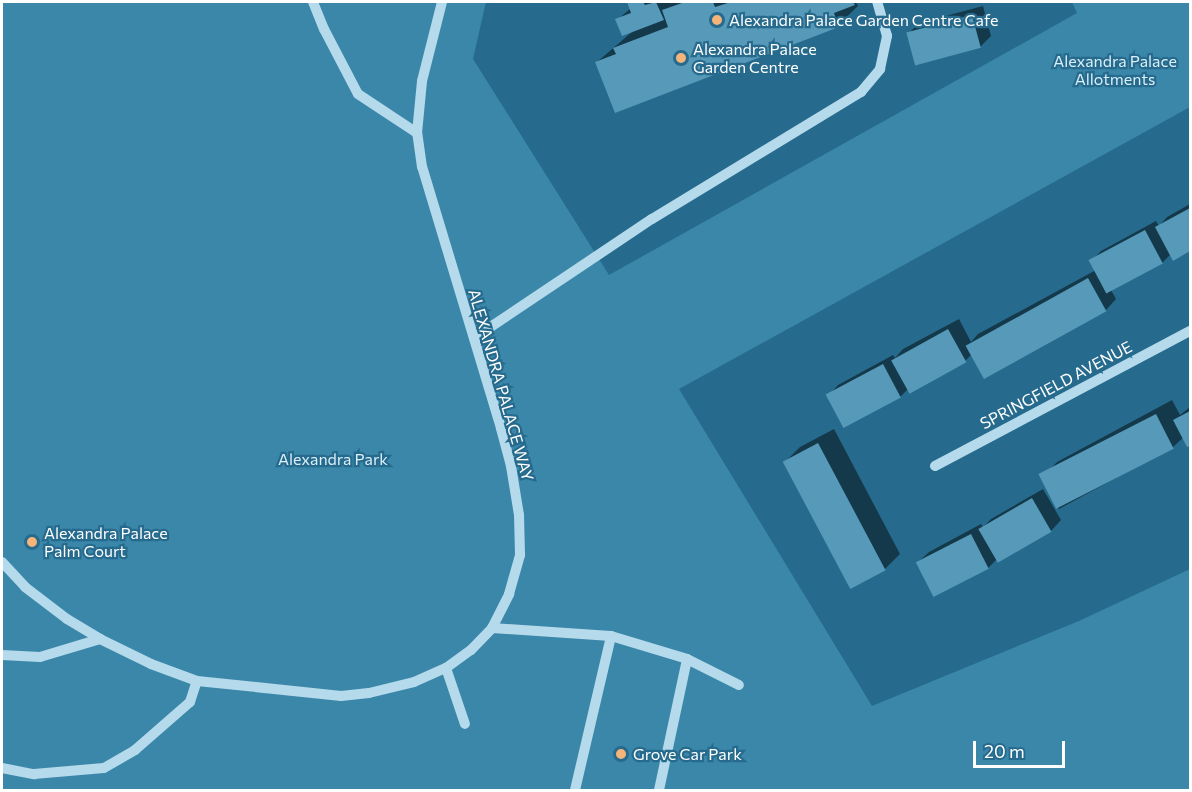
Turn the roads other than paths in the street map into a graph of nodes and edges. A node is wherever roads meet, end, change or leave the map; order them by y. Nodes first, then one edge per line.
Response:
1 (313, 2) edge
2 (442, 2) edge
3 (877, 2) edge
4 (417, 132) junction
5 (1191, 331) edge
6 (474, 338) junction
7 (935, 466) dead end
8 (2, 562) edge
9 (492, 628) junction
10 (611, 636) junction
11 (99, 639) junction
12 (2, 655) edge
13 (687, 659) junction
14 (446, 668) junction
15 (197, 681) junction
16 (739, 685) dead end
17 (465, 724) dead end
18 (2, 768) edge
19 (575, 790) edge
20 (659, 790) edge

1 - 4 street
2 - 4 street, ALEXANDRA PALACE WAY
3 - 6 street
4 - 6 street, ALEXANDRA PALACE WAY
5 - 7 street, SPRINGFIELD AVENUE
6 - 9 street, ALEXANDRA PALACE WAY
8 - 11 street, ALEXANDRA PALACE WAY
9 - 10 street
9 - 14 street, ALEXANDRA PALACE WAY
10 - 13 street
10 - 19 street
11 - 12 street
11 - 15 street, ALEXANDRA PALACE WAY
13 - 16 street
13 - 20 street
14 - 15 street, ALEXANDRA PALACE WAY
14 - 17 street
15 - 18 street

